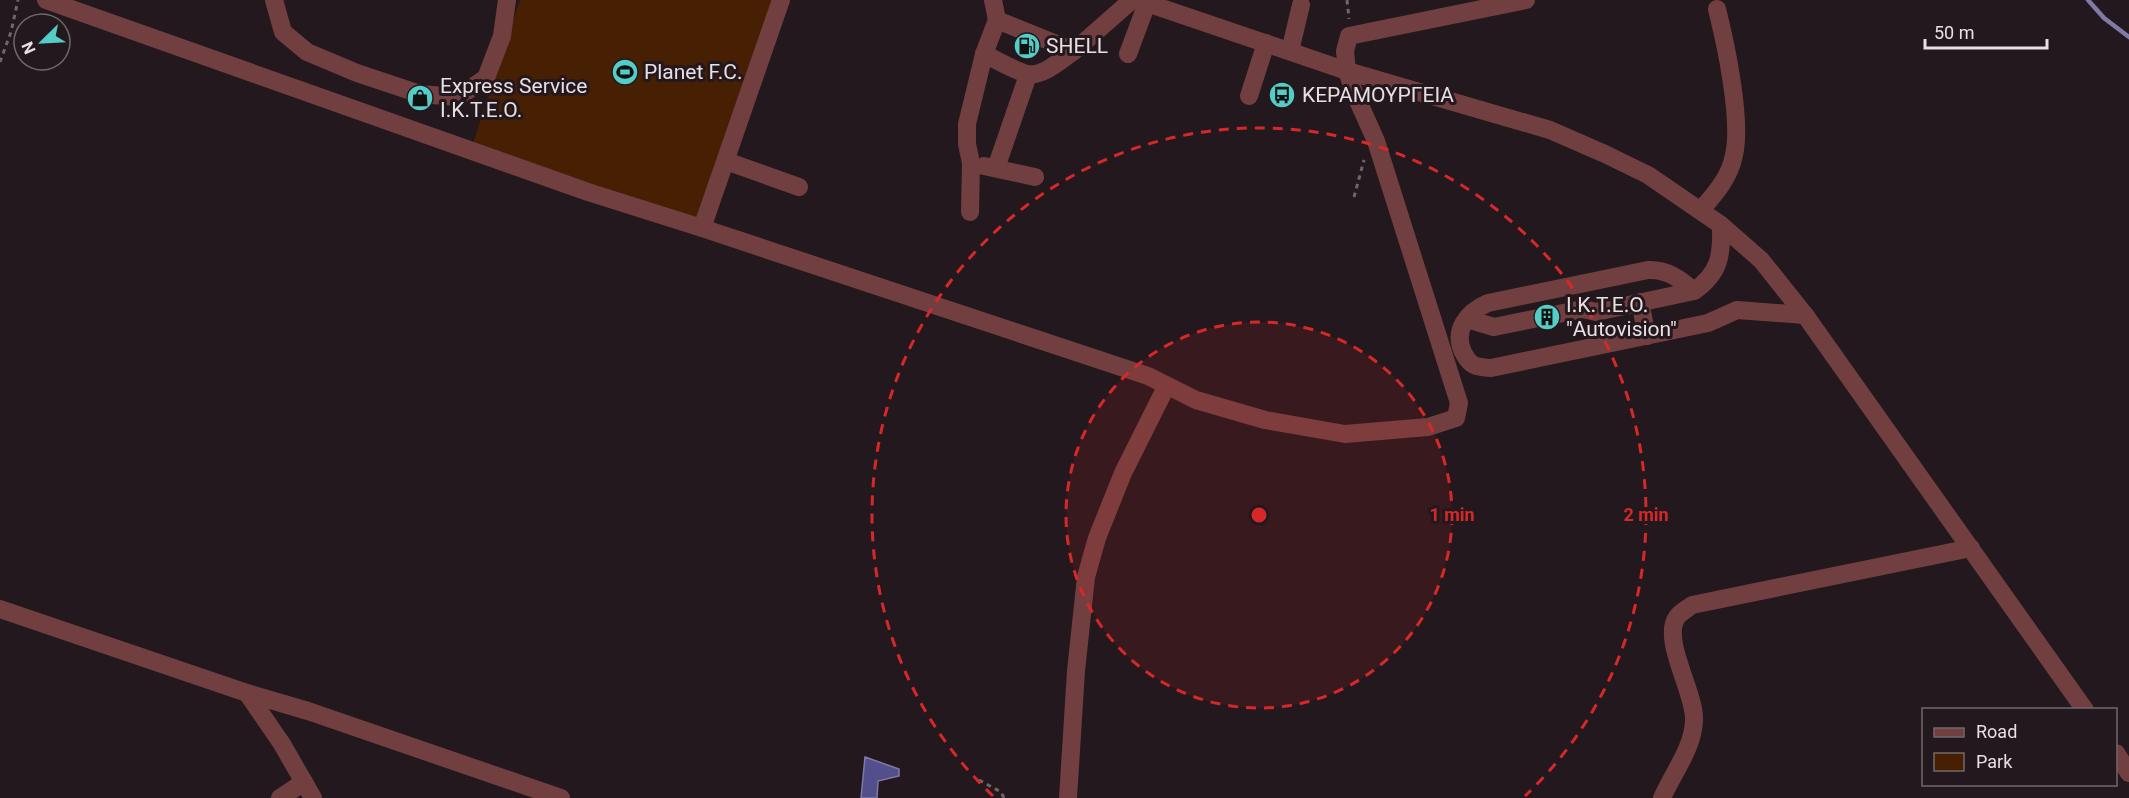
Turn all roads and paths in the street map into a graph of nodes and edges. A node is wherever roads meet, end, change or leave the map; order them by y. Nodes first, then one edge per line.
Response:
1 (18, 0) edge
2 (46, 0) edge
3 (274, 0) edge
4 (507, 0) edge
5 (782, 0) edge
6 (993, 0) edge
7 (1526, 0) edge
8 (1139, 1) edge
9 (1301, 5) dead end
10 (1717, 9) dead end
11 (997, 20) junction
12 (1266, 43) junction
13 (1074, 51) junction
14 (1290, 51) junction
15 (984, 54) junction
16 (1128, 54) dead end
17 (0, 62) edge
18 (1347, 71) junction
19 (1028, 75) junction
20 (1249, 96) dead end
21 (1376, 141) junction
22 (726, 161) junction
23 (971, 163) junction
24 (996, 168) junction
25 (1035, 177) dead end
26 (799, 187) dead end
27 (1354, 197) dead end
28 (1701, 210) junction
29 (970, 212) dead end
30 (1721, 225) junction
31 (702, 228) junction
32 (1694, 291) junction
33 (1640, 302) junction
34 (1805, 315) junction
35 (1467, 319) junction
36 (1647, 336) junction
37 (1166, 387) junction
38 (1971, 548) junction
39 (0, 609) edge
40 (248, 693) junction
41 (2084, 708) edge
42 (2117, 756) edge
43 (2129, 773) edge
44 (979, 780) dead end
45 (309, 790) edge
46 (280, 798) edge
47 (561, 798) edge
48 (1004, 798) edge
49 (1068, 798) edge
50 (1662, 798) edge

1 - 17 path
2 - 31 street
3 - 4 street
5 - 22 street
6 - 11 street
7 - 18 street
8 - 12 street
8 - 13 street
8 - 16 street
9 - 14 street
10 - 28 street
11 - 13 street
11 - 15 street
12 - 14 street
12 - 20 street
13 - 19 street
14 - 18 street
15 - 19 street
15 - 23 street
18 - 21 street
18 - 28 street
19 - 24 street
21 - 27 path
21 - 37 street
22 - 26 street
22 - 31 street
23 - 24 street
23 - 29 street
24 - 25 street
28 - 30 street
30 - 32 street
30 - 34 street
31 - 37 street
32 - 33 street
32 - 35 street
33 - 35 street
33 - 36 street
34 - 36 street
34 - 38 street
35 - 36 street
37 - 49 street
38 - 41 street
38 - 50 street
39 - 40 street
40 - 45 street
40 - 47 street
42 - 43 street
44 - 48 path
45 - 46 street

